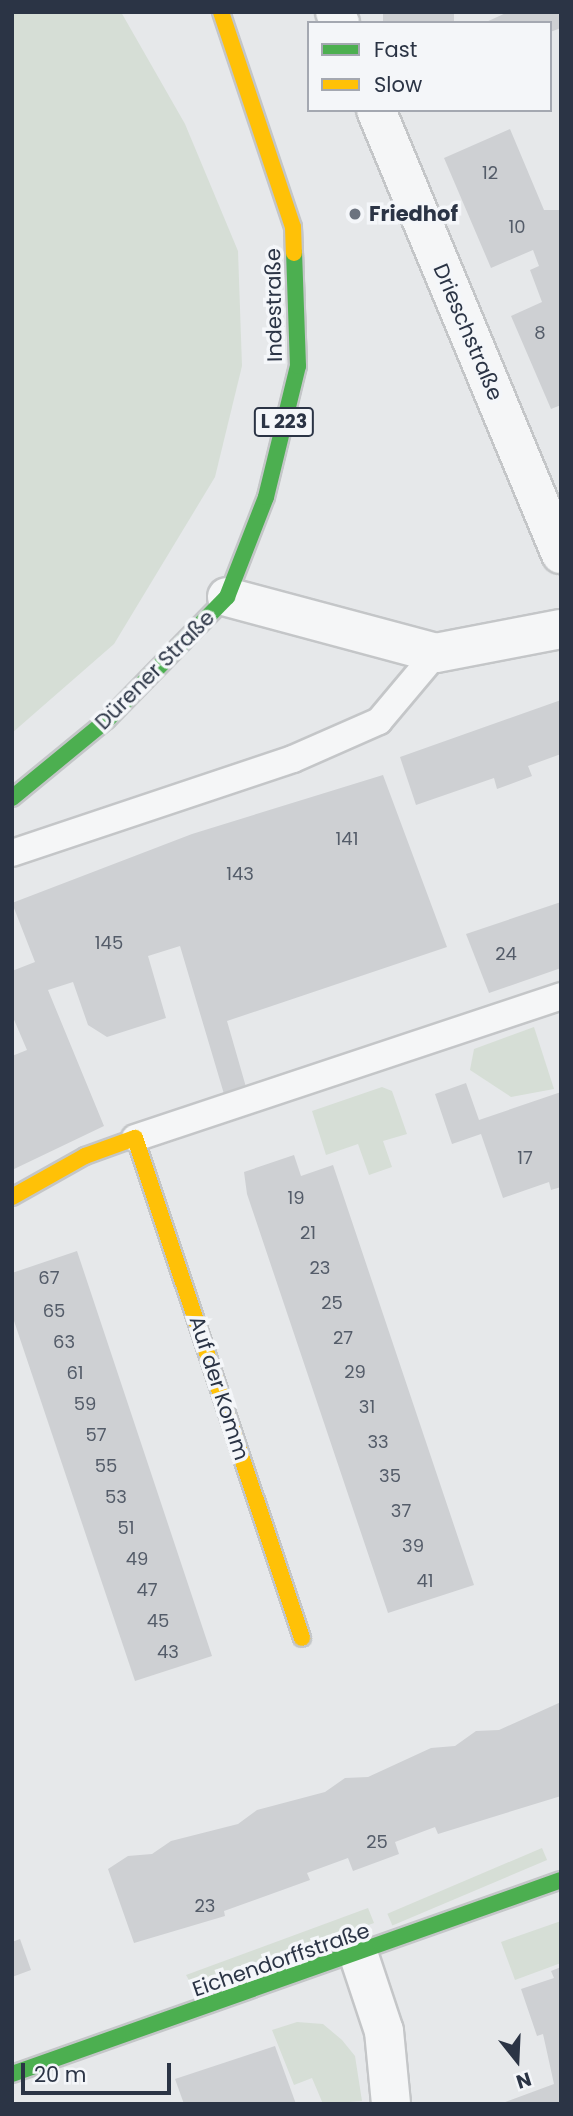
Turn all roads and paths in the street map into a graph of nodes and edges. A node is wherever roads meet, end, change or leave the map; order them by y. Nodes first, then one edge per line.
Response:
1 (221, 12) edge
2 (377, 112) edge
3 (561, 554) edge
4 (227, 597) junction
5 (561, 629) edge
6 (436, 653) junction
7 (12, 798) edge
8 (12, 853) edge
9 (561, 996) edge
10 (135, 1138) junction
11 (12, 1197) edge
12 (302, 1638) dead end
13 (561, 1880) edge
14 (359, 1956) junction
15 (12, 2074) edge
16 (391, 2104) edge

1 - 4 street, Indestraße / L 223
2 - 3 street, Drieschstraße
4 - 6 street, Dürener Straße
4 - 7 street, Dürener Straße / L 223
5 - 6 street, Dürener Straße
6 - 8 lane
9 - 10 lane
10 - 11 street
10 - 12 street, Auf der Komm
13 - 14 street, Eichendorffstraße
14 - 15 street, Eichendorffstraße
14 - 16 street

